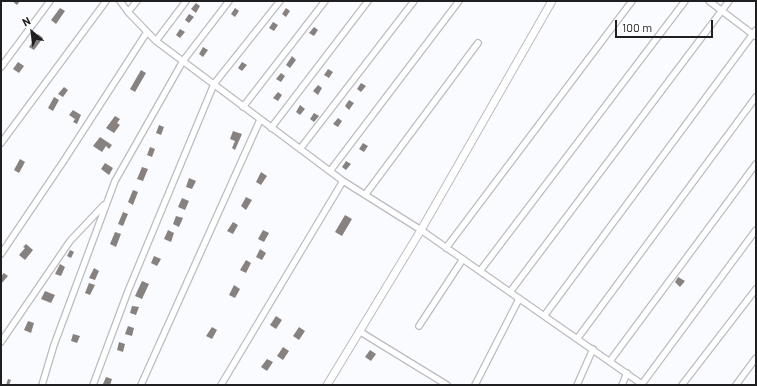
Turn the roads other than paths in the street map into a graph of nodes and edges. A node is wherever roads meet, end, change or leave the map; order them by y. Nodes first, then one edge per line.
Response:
1 (50, 1) edge
2 (106, 1) edge
3 (120, 1) edge
4 (137, 1) edge
5 (186, 1) edge
6 (230, 1) edge
7 (280, 1) edge
8 (324, 1) edge
9 (368, 1) edge
10 (414, 1) edge
11 (460, 1) edge
12 (552, 1) edge
13 (632, 1) edge
14 (685, 1) edge
15 (709, 1) edge
16 (729, 1) edge
17 (722, 10) junction
18 (128, 12) junction
19 (146, 32) junction
20 (755, 34) edge
21 (156, 41) junction
22 (478, 43) dead end
23 (183, 61) junction
24 (1, 67) edge
25 (214, 84) junction
26 (756, 97) edge
27 (243, 107) junction
28 (260, 120) junction
29 (271, 128) junction
30 (1, 142) edge
31 (300, 149) junction
32 (756, 164) edge
33 (330, 171) junction
34 (343, 181) junction
35 (365, 195) junction
36 (106, 203) junction
37 (421, 230) junction
38 (756, 230) edge
39 (446, 248) junction
40 (1, 254) edge
41 (463, 259) junction
42 (480, 271) junction
43 (756, 289) edge
44 (510, 292) junction
45 (519, 298) junction
46 (544, 316) junction
47 (419, 326) dead end
48 (360, 331) junction
49 (577, 339) junction
50 (1, 342) edge
51 (593, 349) junction
52 (756, 358) edge
53 (610, 361) junction
54 (627, 373) junction
55 (642, 384) edge
56 (42, 385) edge
57 (93, 385) edge
58 (141, 385) edge
59 (221, 385) edge
60 (327, 385) edge
61 (447, 385) edge
62 (475, 385) edge
63 (577, 385) edge
64 (622, 385) edge
65 (682, 385) edge
66 (736, 385) edge

1 - 24 street
2 - 30 street
3 - 18 street
4 - 18 street
5 - 21 street
6 - 23 street
7 - 25 street
8 - 27 street
9 - 29 street
10 - 31 street
11 - 33 street
12 - 37 street
13 - 39 street
14 - 42 street
15 - 17 street
16 - 17 street
17 - 20 street
17 - 44 street
18 - 19 street
19 - 21 street
19 - 40 street
20 - 46 street
21 - 23 street
22 - 35 street
23 - 25 street
23 - 36 street
25 - 27 street
25 - 57 street
26 - 49 street
27 - 28 street
28 - 29 street
28 - 58 street
29 - 31 street
31 - 33 street
32 - 53 street
33 - 34 street
34 - 35 street
34 - 59 street
35 - 37 street
36 - 50 street
36 - 56 street
37 - 39 street
37 - 48 street
38 - 55 street
39 - 41 street
41 - 42 street
41 - 47 street
42 - 44 street
43 - 65 street
44 - 45 street
45 - 46 street
45 - 62 street
46 - 49 street
48 - 60 street
48 - 61 street
49 - 51 street
51 - 53 street
51 - 63 street
52 - 66 street
53 - 54 street
54 - 55 street
54 - 64 street

